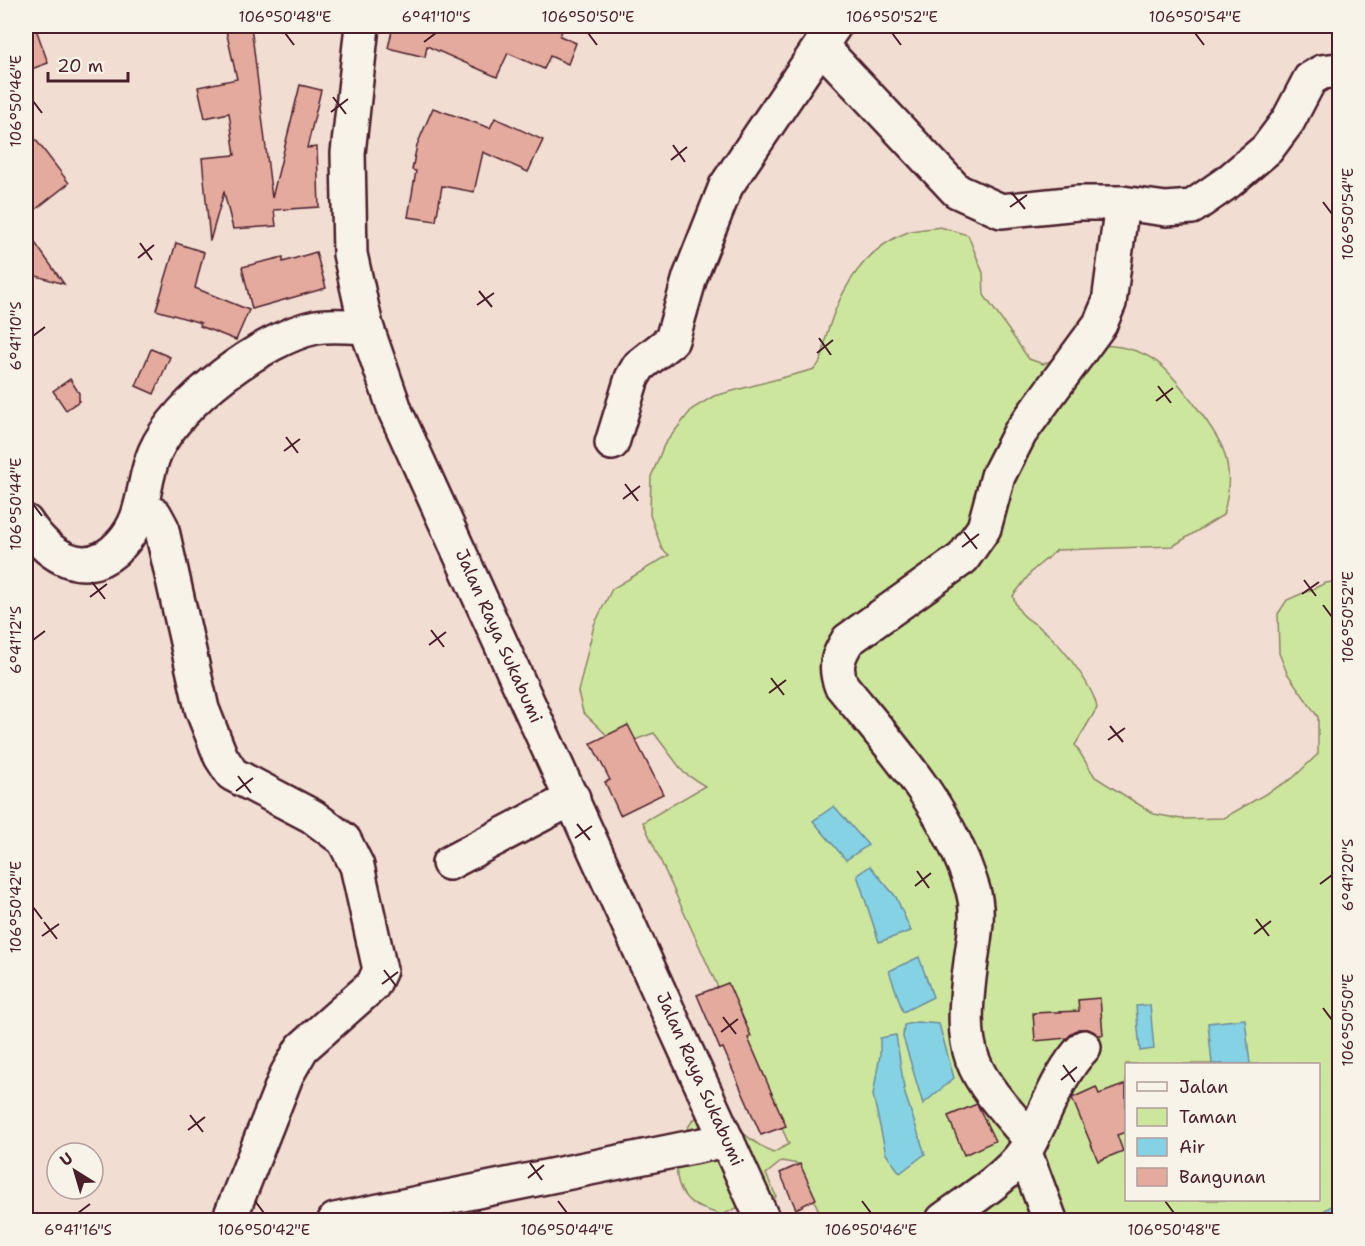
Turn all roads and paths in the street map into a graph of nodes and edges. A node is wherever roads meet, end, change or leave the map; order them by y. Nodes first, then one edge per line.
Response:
1 (362, 26) edge
2 (828, 36) edge
3 (1340, 70) edge
4 (1122, 203) junction
5 (366, 326) junction
6 (612, 443) dead end
7 (142, 510) junction
8 (26, 522) edge
9 (573, 798) junction
10 (449, 863) dead end
11 (1084, 1047) dead end
12 (727, 1140) junction
13 (1028, 1147) junction
14 (229, 1221) edge
15 (335, 1221) edge
16 (763, 1221) edge
17 (944, 1221) edge
18 (1050, 1221) edge

1 - 5 main road, Jalan Raya Sukabumi
2 - 4 main road
2 - 6 main road
3 - 4 main road
4 - 13 main road
5 - 7 main road
5 - 9 main road, Jalan Raya Sukabumi
7 - 8 main road
7 - 14 main road
9 - 10 main road
9 - 12 main road, Jalan Raya Sukabumi
11 - 13 main road
12 - 15 main road
12 - 16 main road, Jalan Raya Sukabumi
13 - 17 main road
13 - 18 main road

